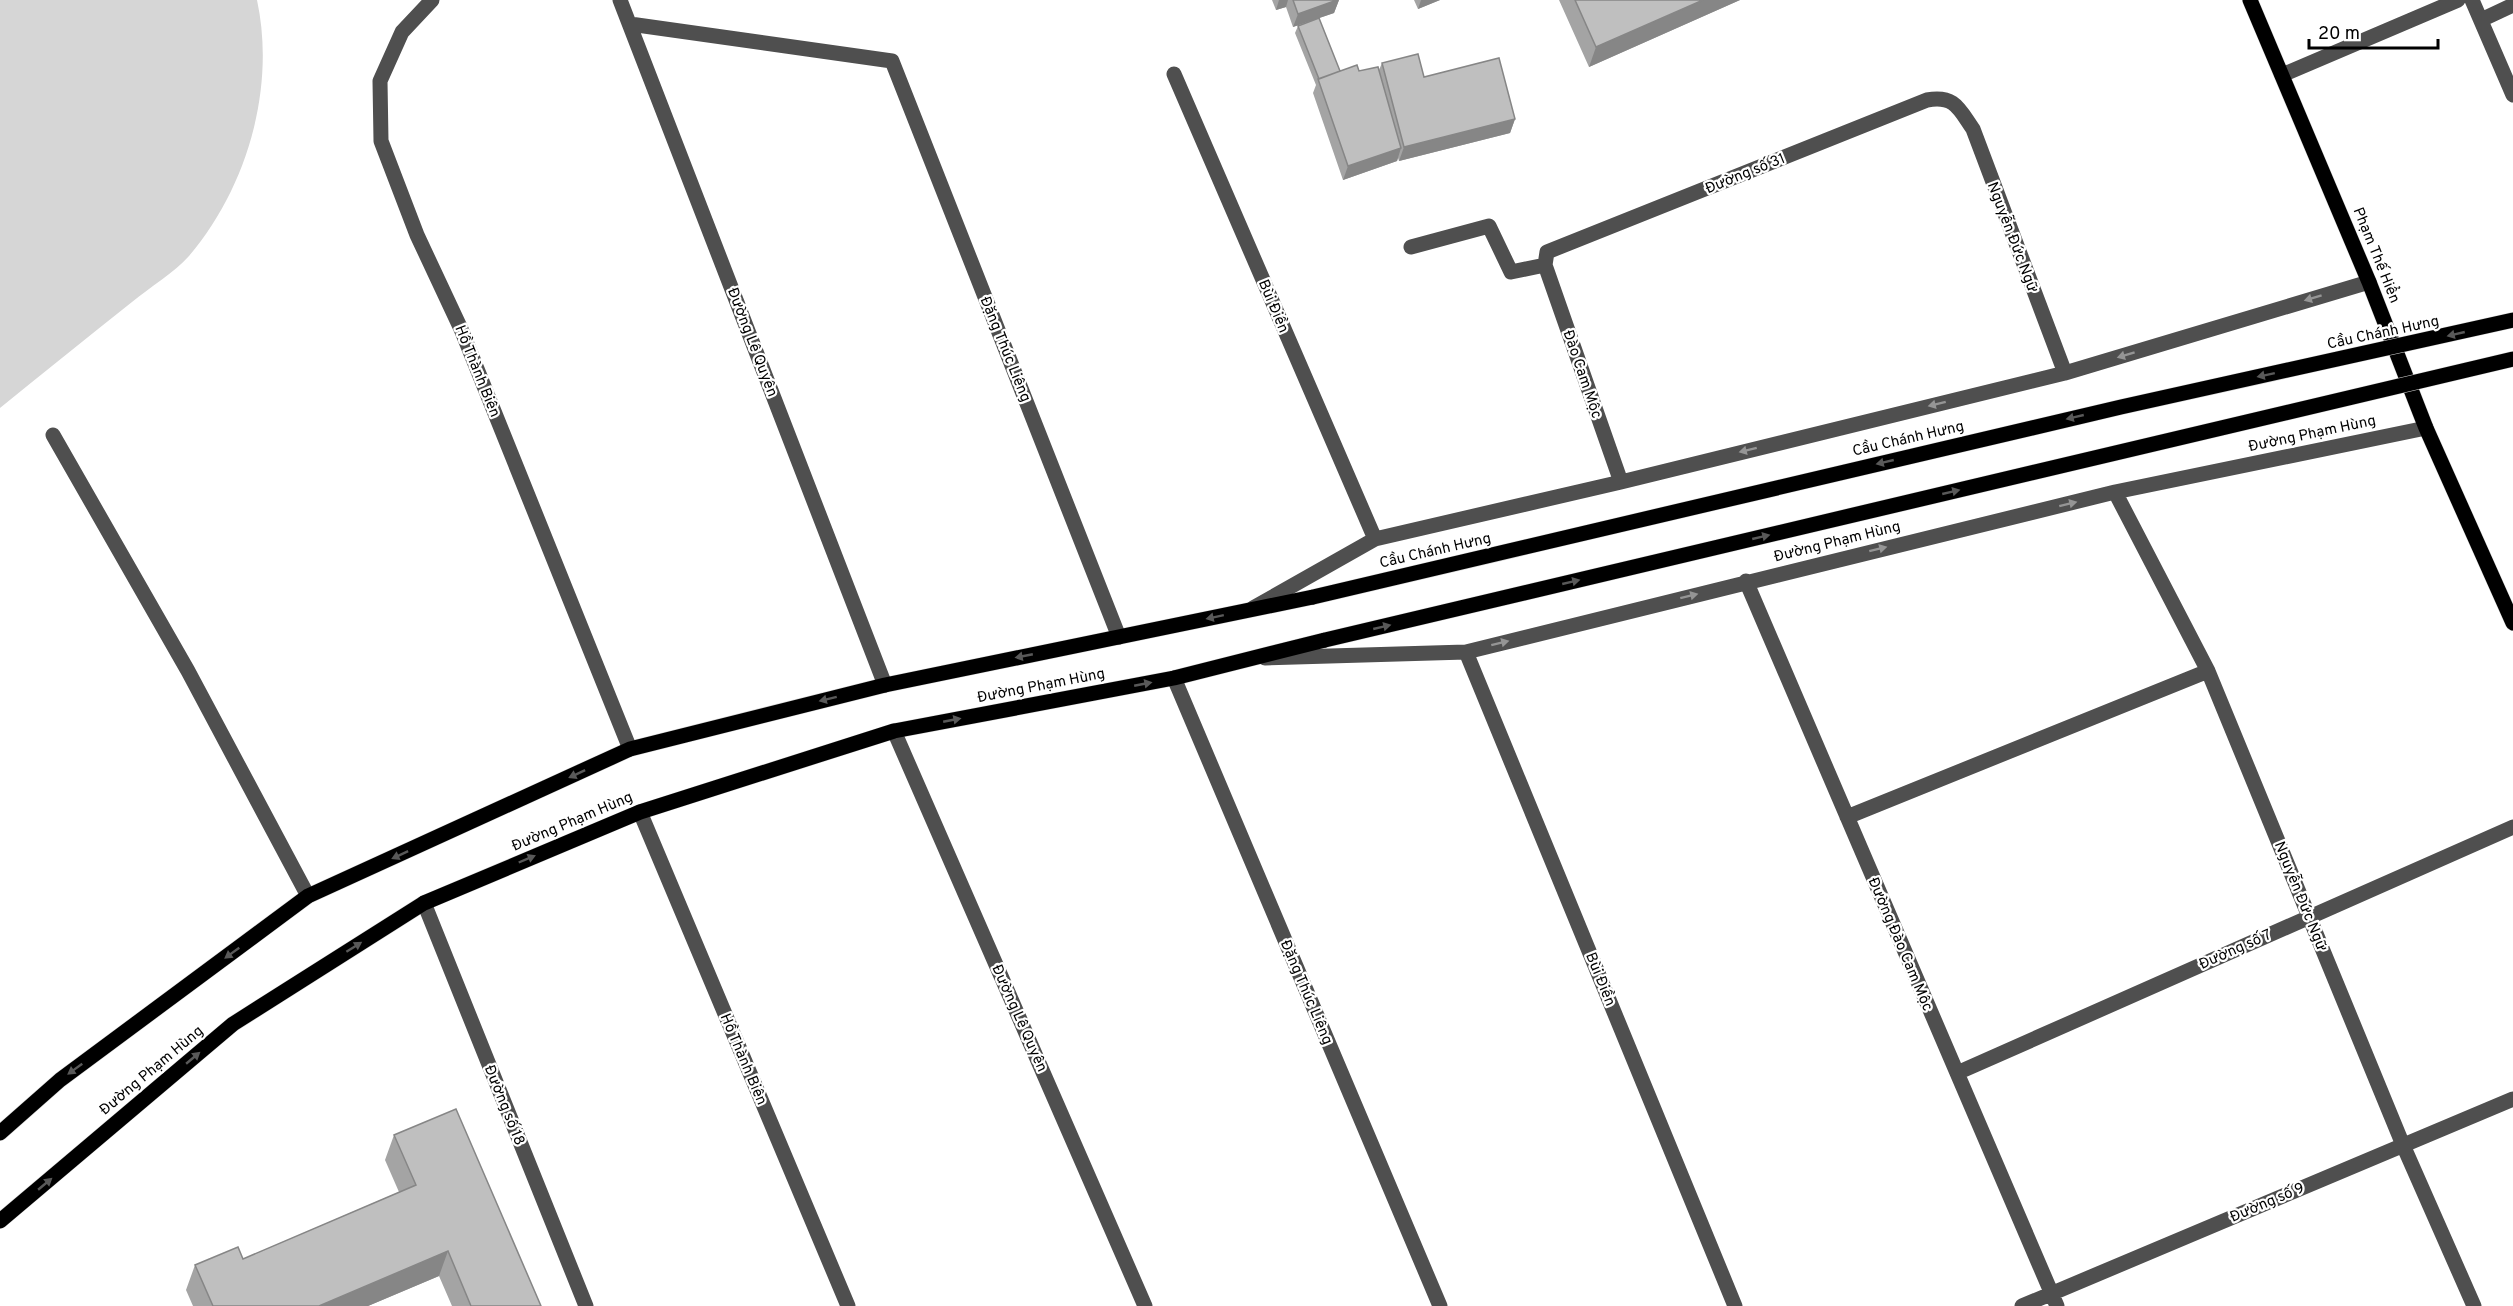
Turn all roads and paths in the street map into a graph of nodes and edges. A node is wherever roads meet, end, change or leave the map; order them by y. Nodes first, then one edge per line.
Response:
1 (432, 0) edge
2 (620, 0) edge
3 (2250, 0) edge
4 (2458, 0) edge
5 (2472, 0) edge
6 (2513, 6) edge
7 (2481, 21) junction
8 (630, 24) junction
9 (1174, 74) dead end
10 (2282, 75) junction
11 (2513, 95) edge
12 (1955, 104) joint
13 (1411, 247) dead end
14 (1545, 265) junction
15 (2369, 282) junction
16 (2513, 320) edge
17 (2513, 359) edge
18 (2065, 373) junction
19 (2426, 428) junction
20 (53, 435) dead end
21 (1621, 482) junction
22 (2115, 492) junction
23 (1375, 539) junction
24 (1746, 581) junction
25 (1313, 597) joint
26 (1249, 610) junction
27 (2513, 623) edge
28 (1119, 637) junction
29 (1466, 652) junction
30 (1253, 659) junction
31 (2208, 671) junction
32 (1174, 678) junction
33 (885, 685) junction
34 (894, 731) junction
35 (630, 749) junction
36 (640, 812) junction
37 (1847, 817) junction
38 (2513, 827) edge
39 (308, 896) junction
40 (423, 903) junction
41 (2309, 916) junction
42 (1957, 1072) junction
43 (2513, 1099) edge
44 (0, 1133) edge
45 (2403, 1145) junction
46 (0, 1221) edge
47 (2054, 1300) edge
48 (586, 1306) edge
49 (848, 1306) edge
50 (1145, 1306) edge
51 (1440, 1306) edge
52 (1735, 1306) edge
53 (2022, 1306) edge
54 (2474, 1306) edge

1 - 35 street, Hồ Thành Biên
2 - 8 street, Đường Lê Quyên
3 - 10 main road, Phạm Thế Hiển
4 - 10 street
5 - 7 street
6 - 7 street
7 - 11 street
8 - 28 street, Đặng Thúc Liêng
8 - 33 street, Đường Lê Quyên
9 - 23 street, Bùi Điền
10 - 15 main road, Phạm Thế Hiển
12 - 14 street, Đường số 31
12 - 18 street, Nguyễn Đức Ngữ
13 - 14 street
14 - 21 street, Đào Cam Mộc
15 -> 18 street, Đường Phạm Hùng
15 - 19 main road, Phạm Thế Hiển
16 -> 25 main road, Cầu Chánh Hưng, bridge
30 -> 17 main road, Đường Phạm Hùng, bridge
18 -> 21 street, Đường Phạm Hùng
19 - 22 street, Đường Phạm Hùng
19 - 27 main road, Phạm Thế Hiển
20 - 39 street
21 - 23 street, Đường Phạm Hùng
24 -> 22 street, Đường Phạm Hùng
22 - 31 street, Nguyễn Đức Ngữ
23 - 26 street, Đường Phạm Hùng
29 -> 24 street, Đường Phạm Hùng
24 - 37 street, Đường Đào Cam Mộc
25 - 26 main road, Đường Phạm Hùng
26 -> 28 main road, Đường Phạm Hùng
28 -> 33 main road, Đường Phạm Hùng
29 - 30 street, Đường Phạm Hùng
29 - 52 street, Bùi Điền
30 - 32 main road, Đường Phạm Hùng
31 - 37 street
31 - 41 street, Nguyễn Đức Ngữ
34 -> 32 main road, Đường Phạm Hùng
32 - 51 street, Đặng Thúc Liêng
33 -> 35 main road, Đường Phạm Hùng
34 - 36 main road, Đường Phạm Hùng
34 - 50 street, Đường Lê Quyên
35 -> 39 main road, Đường Phạm Hùng
40 -> 36 main road, Đường Phạm Hùng
36 - 49 street, Hồ Thành Biên
37 - 42 street, Đường Đào Cam Mộc
38 - 41 street, Đường số 7
39 -> 44 main road, Đường Phạm Hùng
46 -> 40 main road, Đường Phạm Hùng
40 - 48 street, Đường số 18
41 - 42 street, Đường số 7
41 - 45 street, Nguyễn Đức Ngữ
42 - 47 street, Đường Đào Cam Mộc
43 - 45 street, Đường số 9
45 - 47 street, Đường số 9
45 - 54 street, Nguyễn Đức Ngữ
47 - 53 street, Đường số 9

